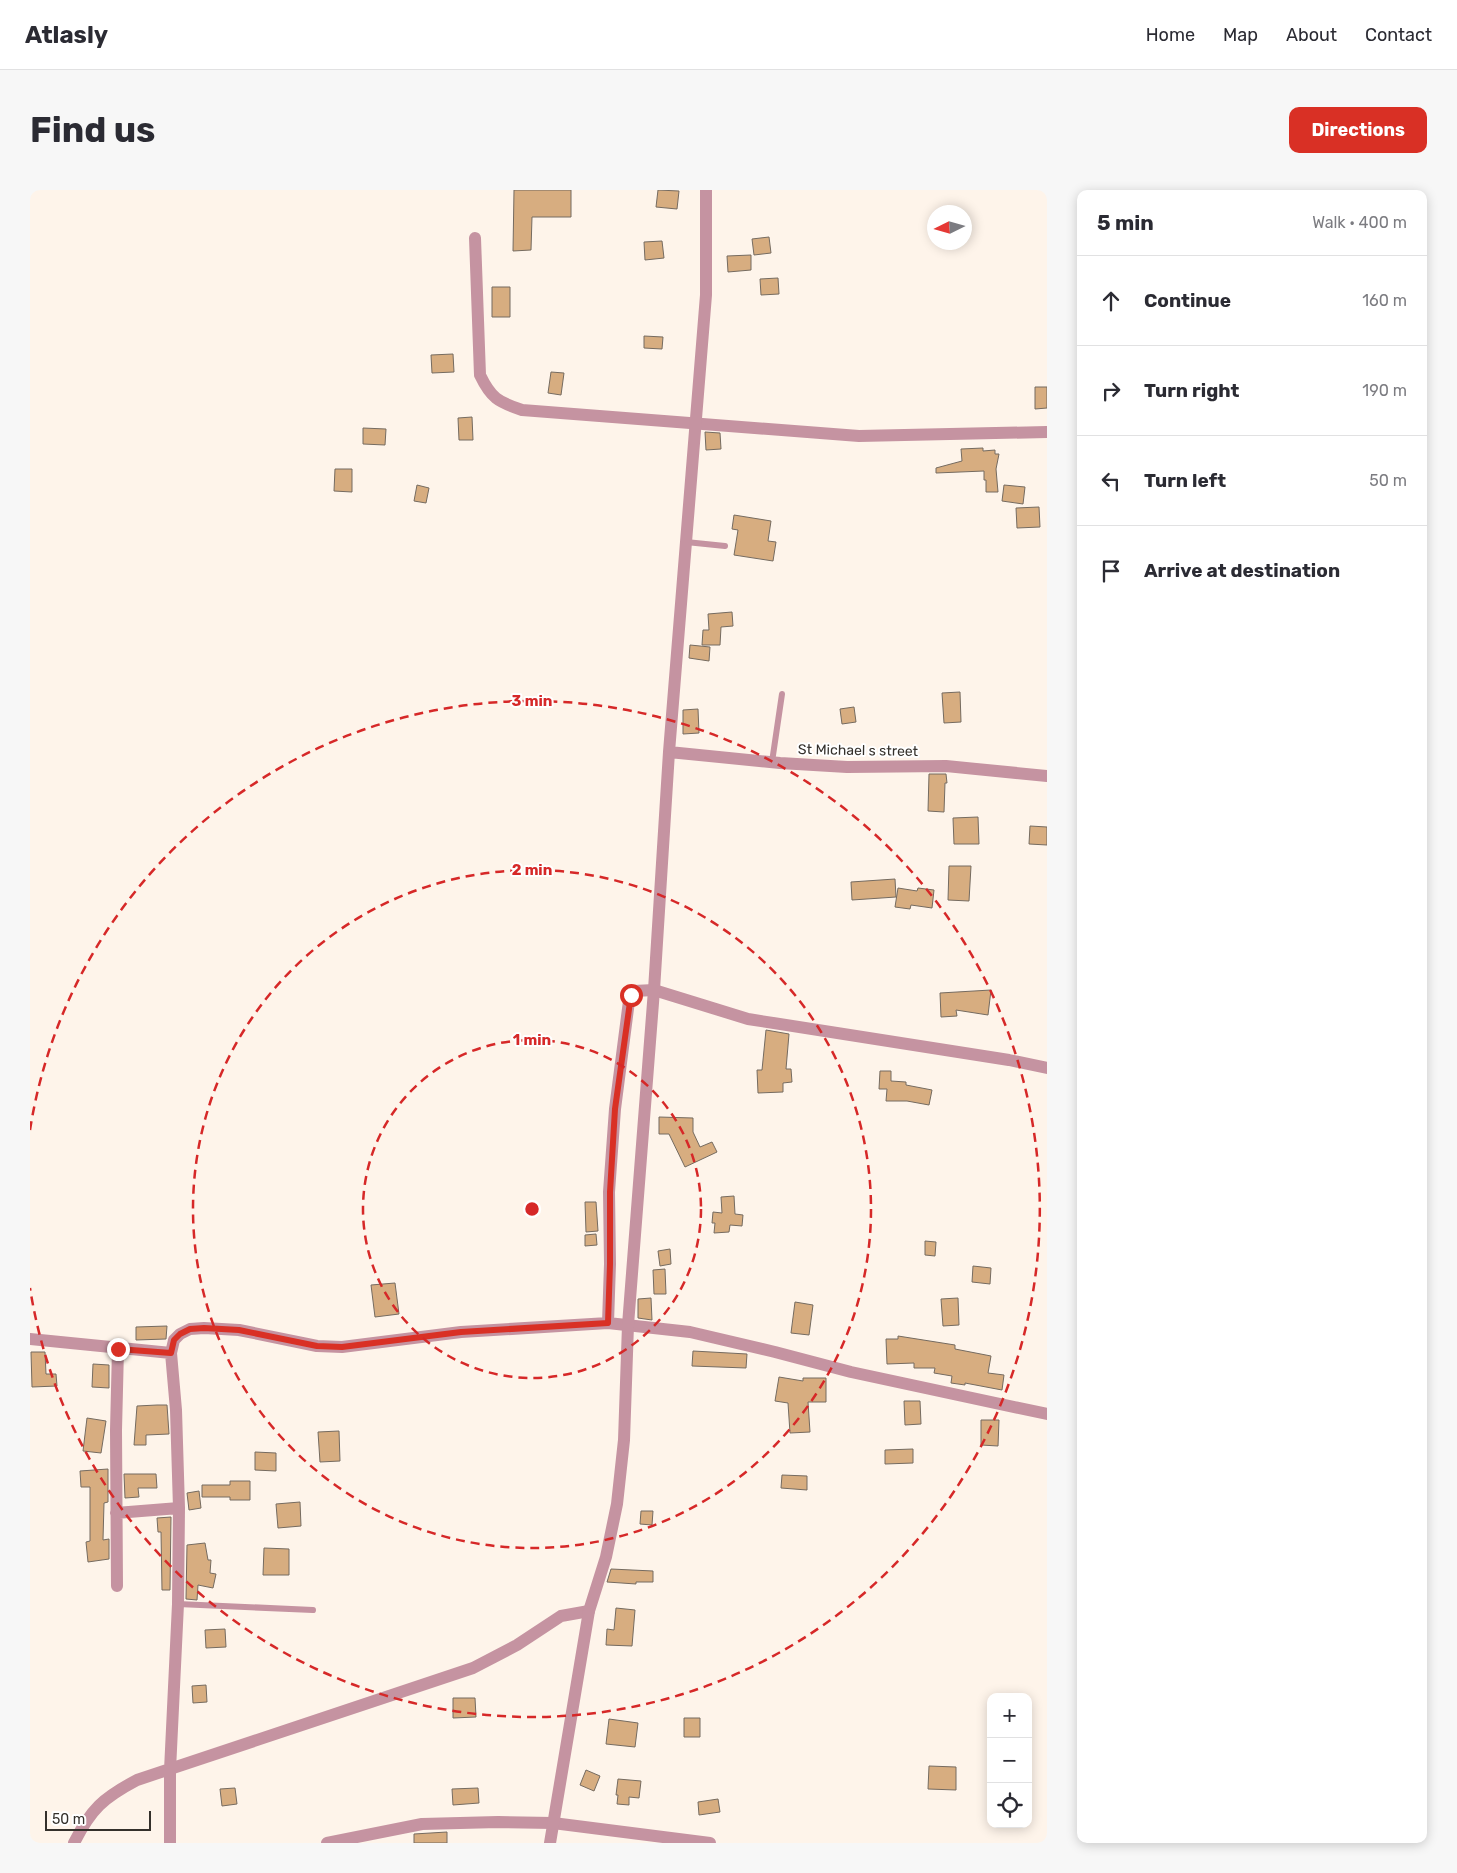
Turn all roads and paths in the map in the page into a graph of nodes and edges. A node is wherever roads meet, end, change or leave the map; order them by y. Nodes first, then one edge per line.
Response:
1 (706, 190) edge
2 (475, 238) dead end
3 (688, 422) junction
4 (1047, 432) edge
5 (686, 542) junction
6 (725, 546) dead end
7 (782, 694) dead end
8 (669, 752) junction
9 (772, 762) junction
10 (1047, 776) edge
11 (647, 990) junction
12 (1047, 1068) edge
13 (617, 1324) junction
14 (30, 1339) edge
15 (118, 1349) junction
16 (171, 1353) junction
17 (1047, 1414) edge
18 (179, 1508) junction
19 (116, 1513) junction
20 (117, 1586) dead end
21 (178, 1604) junction
22 (313, 1610) dead end
23 (588, 1611) junction
24 (170, 1770) junction
25 (553, 1823) junction
26 (74, 1843) edge
27 (170, 1843) edge
28 (327, 1843) edge
29 (550, 1843) edge
30 (710, 1843) edge

1 - 3 street
2 - 3 street
3 - 4 street
3 - 5 street
5 - 6 lane
5 - 8 street
7 - 9 lane
8 - 9 street, St Michael s street
8 - 11 street
9 - 10 street, St Michael s street
11 - 12 street
11 - 13 street
11 - 13 street
13 - 16 street
13 - 17 street
13 - 23 street
14 - 15 street
15 - 16 street
15 - 19 street
16 - 18 street
18 - 19 street
18 - 21 street
19 - 20 street
21 - 22 lane
21 - 24 street
23 - 24 street
23 - 25 street
24 - 26 street
24 - 27 street
25 - 28 street
25 - 29 street
25 - 30 street

